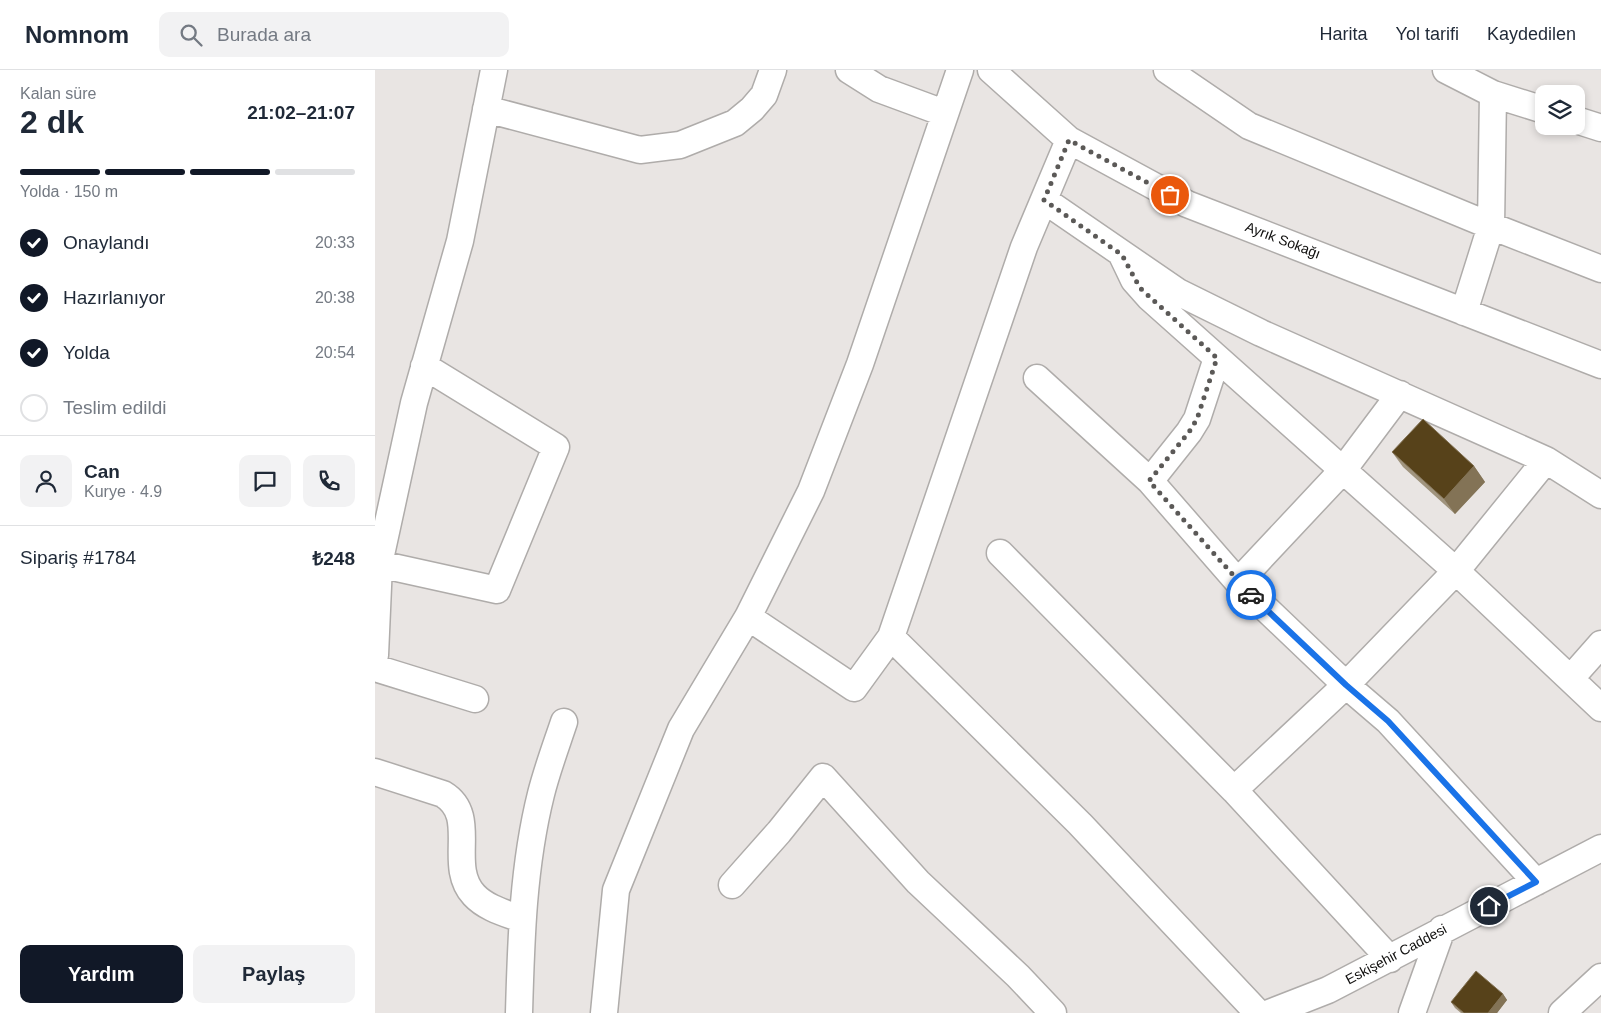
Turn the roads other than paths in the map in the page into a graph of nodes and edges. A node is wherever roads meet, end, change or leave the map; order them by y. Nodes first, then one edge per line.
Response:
1 (494, 70) edge
2 (773, 70) edge
3 (849, 70) edge
4 (960, 70) edge
5 (991, 70) edge
6 (1167, 70) edge
7 (1446, 70) edge
8 (1493, 94) junction
9 (1535, 107) edge
10 (486, 109) junction
11 (944, 113) junction
12 (1069, 140) junction
13 (1044, 200) junction
14 (1491, 226) junction
15 (1122, 255) junction
16 (1601, 269) edge
17 (1465, 312) junction
18 (1217, 358) junction
19 (1601, 365) edge
20 (424, 366) junction
21 (1037, 378) dead end
22 (1400, 394) junction
23 (1546, 460) junction
24 (1343, 470) junction
25 (1149, 481) junction
26 (1601, 495) edge
27 (1000, 553) dead end
28 (379, 564) junction
29 (1456, 571) junction
30 (1238, 582) junction
31 (747, 617) junction
32 (376, 624) edge
33 (891, 637) junction
34 (1601, 644) edge
35 (375, 655) edge
36 (375, 668) edge
37 (1571, 678) junction
38 (1346, 685) junction
39 (475, 700) dead end
40 (1601, 708) edge
41 (564, 722) dead end
42 (375, 772) edge
43 (1234, 790) junction
44 (1601, 848) edge
45 (1536, 882) junction
46 (732, 885) dead end
47 (521, 919) junction
48 (1442, 929) junction
49 (1390, 959) junction
50 (1601, 977) edge
51 (1328, 990) junction
52 (519, 1013) edge
53 (604, 1013) edge
54 (1053, 1013) edge
55 (1258, 1013) edge
56 (1269, 1013) edge
57 (1297, 1013) edge
58 (1412, 1013) edge
59 (1562, 1013) edge

1 - 10 street
2 - 10 street
3 - 11 street
4 - 11 street
5 - 12 street, Ayrık Sokağı
6 - 14 street
7 - 8 street
8 - 9 street
8 - 14 street
10 - 20 street
11 - 31 street
12 - 13 street
12 - 17 street, Ayrık Sokağı
13 - 15 street
13 - 33 street
14 - 16 street
14 - 17 street
15 - 18 street
15 - 22 street
17 - 19 street, Ayrık Sokağı
18 - 24 street
18 - 25 street
20 - 28 street
20 - 28 street
21 - 25 street
22 - 23 street
22 - 24 street
23 - 26 street
23 - 29 street
24 - 29 street
24 - 30 street
25 - 30 street
27 - 43 street
28 - 32 street
29 - 37 street
29 - 38 street
30 - 38 street
31 - 33 street
31 - 53 street
32 - 35 street
33 - 55 street
34 - 37 street
36 - 39 street
37 - 40 street
38 - 43 street
38 - 45 street
41 - 47 street
42 - 47 street
43 - 49 street
44 - 45 street, Eskişehir Caddesi
45 - 48 street, Eskişehir Caddesi
46 - 54 street
47 - 52 street
48 - 49 street, Eskişehir Caddesi
48 - 58 street
49 - 51 street, Eskişehir Caddesi
50 - 59 street
51 - 56 street, Eskişehir Caddesi
51 - 57 street

